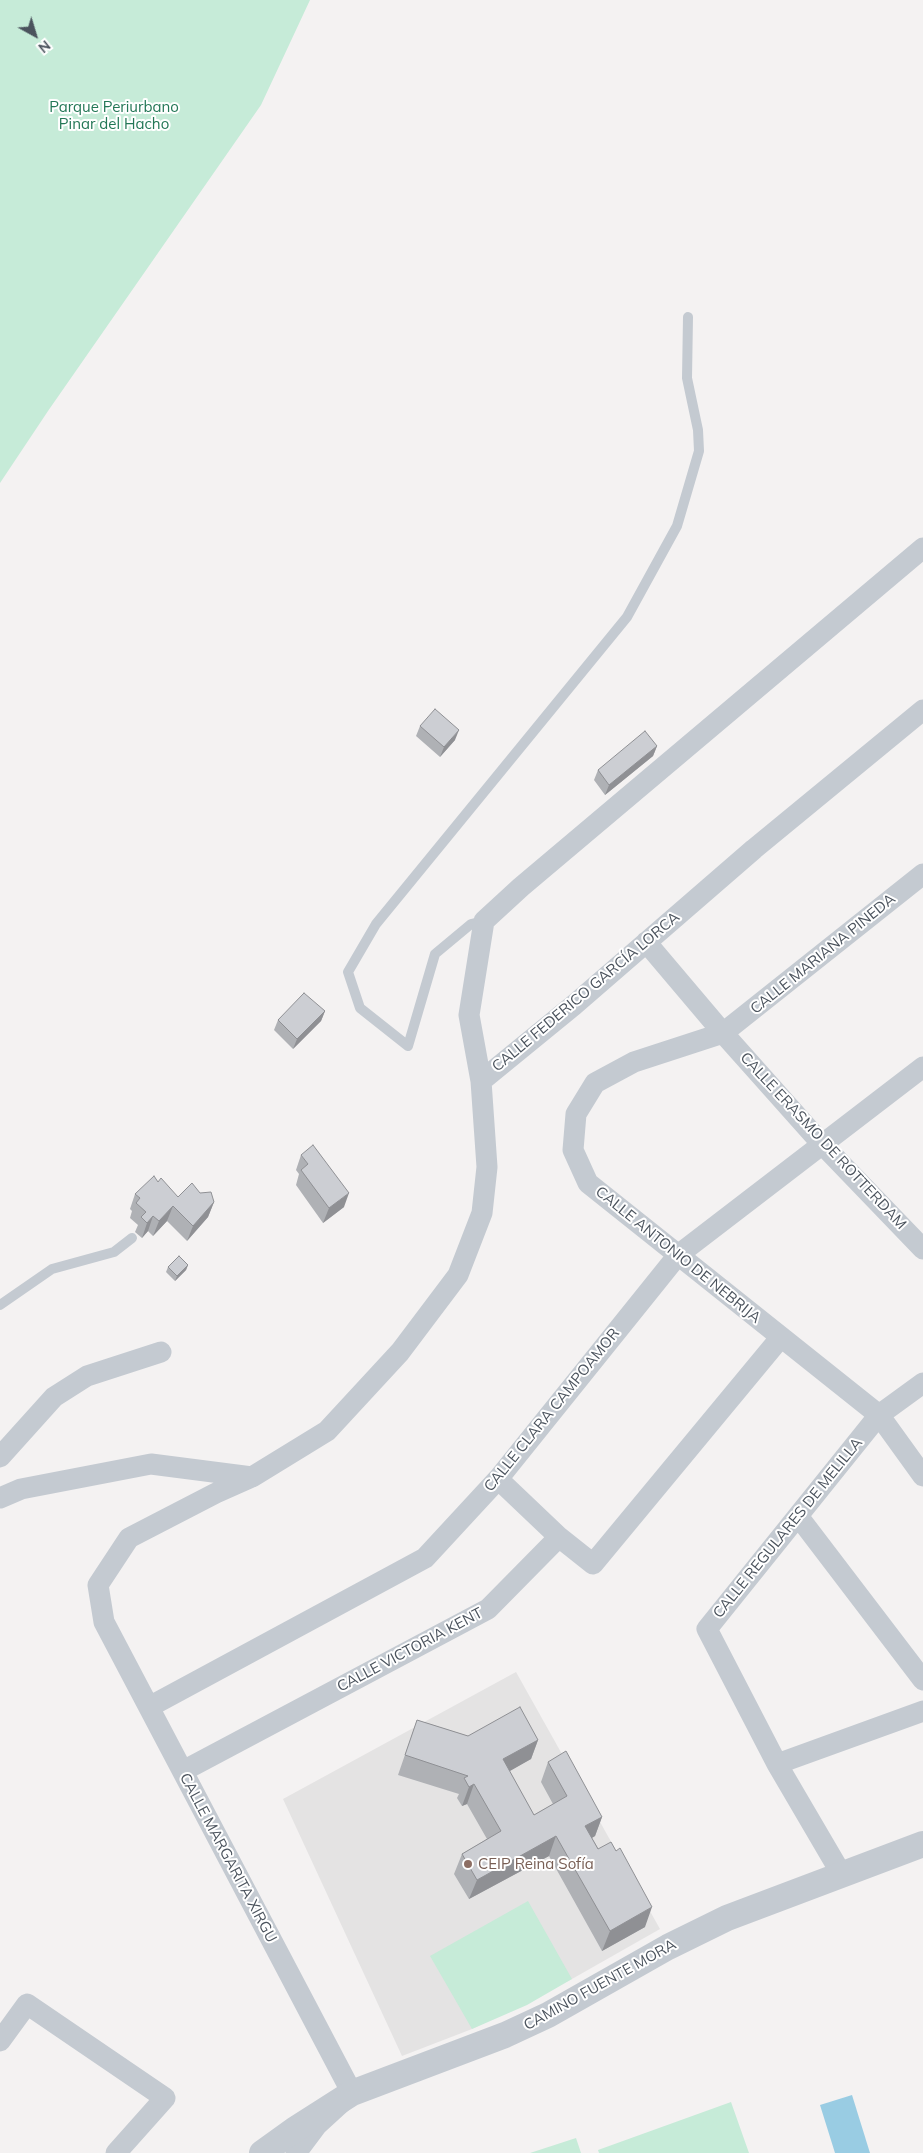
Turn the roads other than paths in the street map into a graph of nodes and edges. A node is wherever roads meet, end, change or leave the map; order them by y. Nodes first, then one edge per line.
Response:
1 (688, 316) dead end
2 (923, 548) edge
3 (923, 710) edge
4 (923, 874) edge
5 (484, 921) junction
6 (646, 942) junction
7 (723, 1033) junction
8 (923, 1067) edge
9 (481, 1081) junction
10 (821, 1143) junction
11 (132, 1238) dead end
12 (919, 1238) edge
13 (678, 1255) junction
14 (0, 1305) edge
15 (781, 1337) junction
16 (161, 1352) dead end
17 (923, 1383) edge
18 (879, 1415) junction
19 (0, 1457) edge
20 (923, 1476) edge
21 (252, 1477) junction
22 (498, 1479) junction
23 (0, 1498) edge
24 (798, 1516) junction
25 (559, 1537) junction
26 (104, 1622) joint
27 (923, 1680) edge
28 (149, 1706) junction
29 (923, 1711) edge
30 (777, 1764) junction
31 (183, 1771) junction
32 (923, 1844) edge
33 (842, 1875) junction
34 (0, 2041) edge
35 (352, 2094) junction
36 (116, 2153) edge
37 (262, 2153) edge
38 (296, 2153) edge

1 - 5 lane
2 - 5 street
3 - 6 street, CALLE FEDERICO GARCÍA LORCA
4 - 7 street, CALLE MARIANA PINEDA
5 - 9 street
6 - 7 street
6 - 9 street, CALLE FEDERICO GARCÍA LORCA
7 - 10 street, CALLE ERASMO DE ROTTERDAM
7 - 13 street, CALLE ANTONIO DE NEBRIJA
8 - 10 street, CALLE CLARA CAMPOAMOR
9 - 21 street, CALLE FEDERICO GARCÍA LORCA
10 - 12 street, CALLE ERASMO DE ROTTERDAM
10 - 13 street, CALLE CLARA CAMPOAMOR
11 - 14 lane
13 - 15 street, CALLE ANTONIO DE NEBRIJA
13 - 22 street, CALLE CLARA CAMPOAMOR
15 - 18 street, CALLE ANTONIO DE NEBRIJA
15 - 25 street
16 - 19 street
17 - 18 street, CALLE REGULARES DE MELILLA
18 - 20 street, CALLE ANTONIO DE NEBRIJA
18 - 24 street, CALLE REGULARES DE MELILLA
21 - 23 street
21 - 26 street, CALLE FEDERICO GARCÍA LORCA
22 - 25 street
22 - 28 street, CALLE CLARA CAMPOAMOR
24 - 27 street
24 - 30 street, CALLE REGULARES DE MELILLA
25 - 31 street, CALLE VICTORIA KENT
26 - 28 street, CALLE MARGARITA XIRGU
28 - 31 street, CALLE MARGARITA XIRGU
29 - 30 street
30 - 33 street, CALLE REGULARES DE MELILLA
31 - 35 street, CALLE MARGARITA XIRGU
32 - 33 street, CAMINO FUENTE MORA
33 - 35 street, CAMINO FUENTE MORA
34 - 36 street
35 - 37 street
35 - 38 street, CAMINO FUENTE MORA

